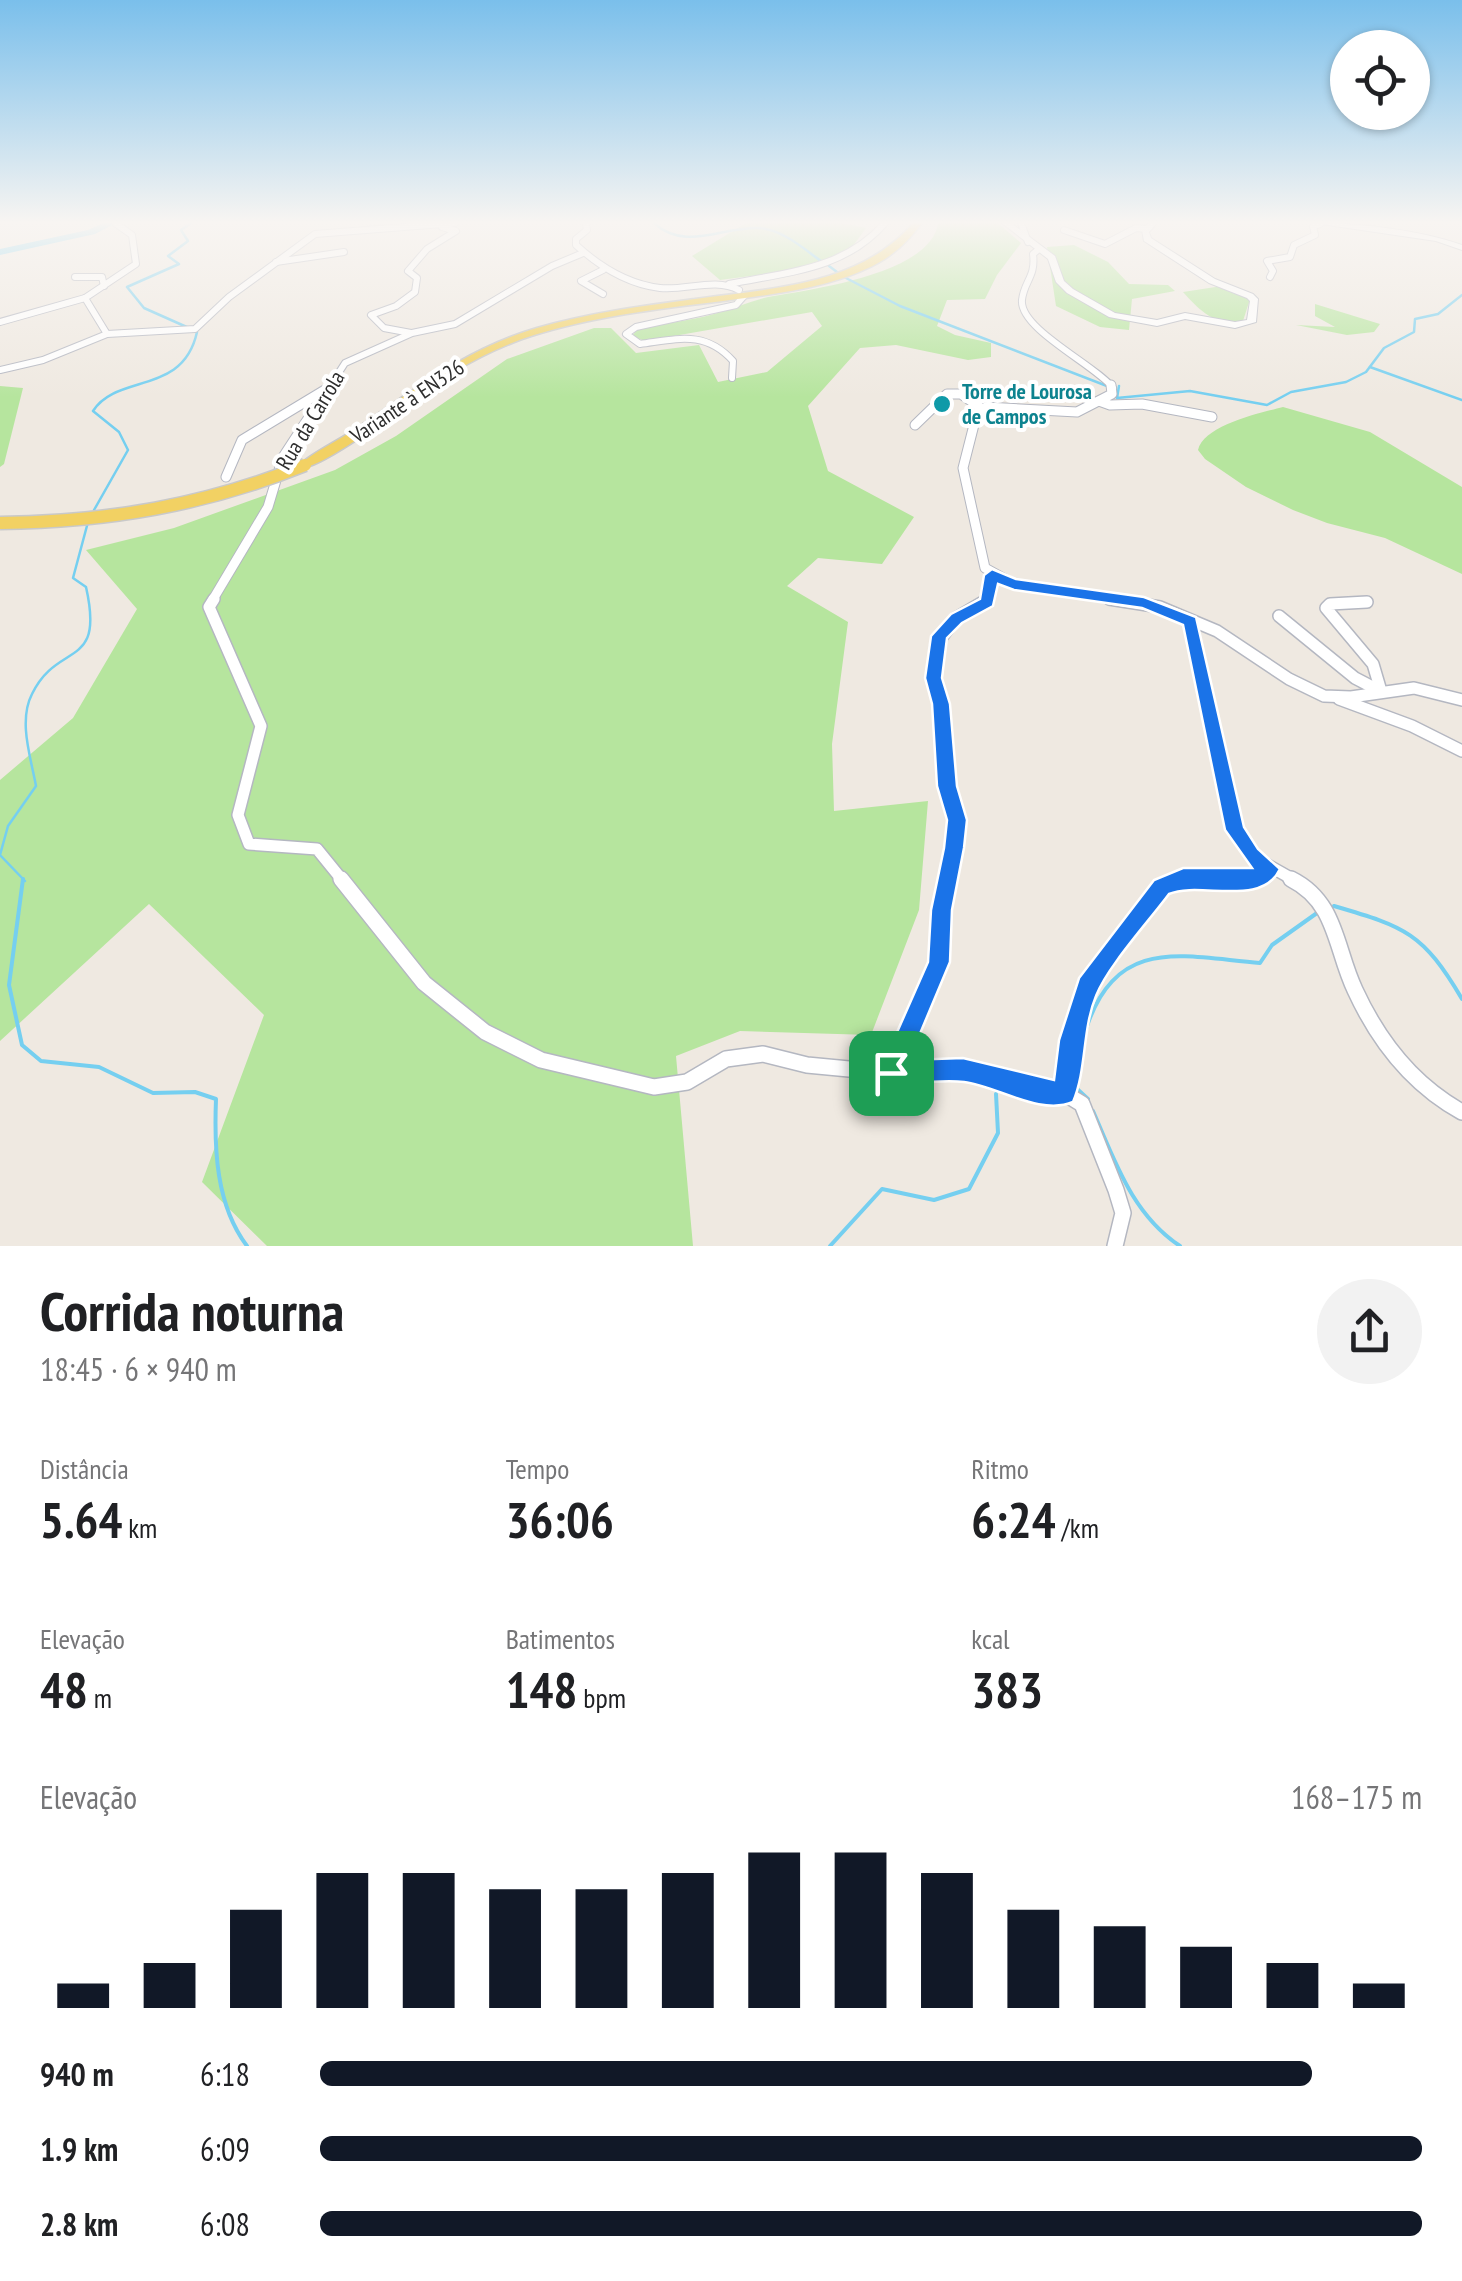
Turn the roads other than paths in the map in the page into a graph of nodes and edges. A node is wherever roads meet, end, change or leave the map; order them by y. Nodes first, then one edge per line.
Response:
1 (103, 281) edge
2 (111, 281) edge
3 (252, 281) edge
4 (417, 281) edge
5 (527, 281) edge
6 (581, 281) edge
7 (638, 281) edge
8 (741, 281) edge
9 (808, 281) edge
10 (1032, 281) edge
11 (1060, 281) edge
12 (1215, 281) edge
13 (728, 284) junction
14 (104, 286) junction
15 (603, 294) dead end
16 (85, 298) junction
17 (0, 322) edge
18 (412, 333) junction
19 (103, 336) junction
20 (112, 347) dead end
21 (0, 370) edge
22 (732, 378) dead end
23 (328, 388) junction
24 (1099, 402) junction
25 (981, 408) junction
26 (1212, 417) dead end
27 (915, 425) dead end
28 (226, 477) dead end
29 (0, 524) edge
30 (992, 575) junction
31 (1366, 602) dead end
32 (1279, 616) dead end
33 (1190, 622) junction
34 (1381, 691) junction
35 (1333, 697) junction
36 (1462, 700) edge
37 (1462, 751) edge
38 (1269, 869) junction
39 (891, 1073) junction
40 (1064, 1093) junction
41 (1462, 1112) edge
42 (1115, 1246) edge

1 - 14 street
2 - 14 street
3 - 19 street
4 - 18 street
5 - 18 street, Rua da Carrola
6 - 15 street
7 - 13 street
8 - 13 street
9 - 29 main road, Variante à EN326, bridge
10 - 24 street
11 - 12 street
13 - 22 street
14 - 16 street
16 - 17 street
16 - 19 street
18 - 23 street, Rua da Carrola
19 - 20 street
19 - 21 street
23 - 28 street
23 - 39 street, Rua da Carrola
24 - 25 street
24 - 26 street
25 - 27 street
25 - 30 street
30 - 33 street
30 - 39 street
31 - 34 street
32 - 34 street
33 - 35 street
33 - 38 street
34 - 35 street
34 - 36 street
35 - 37 street
38 - 40 street
38 - 41 street
39 - 40 street
40 - 42 street

